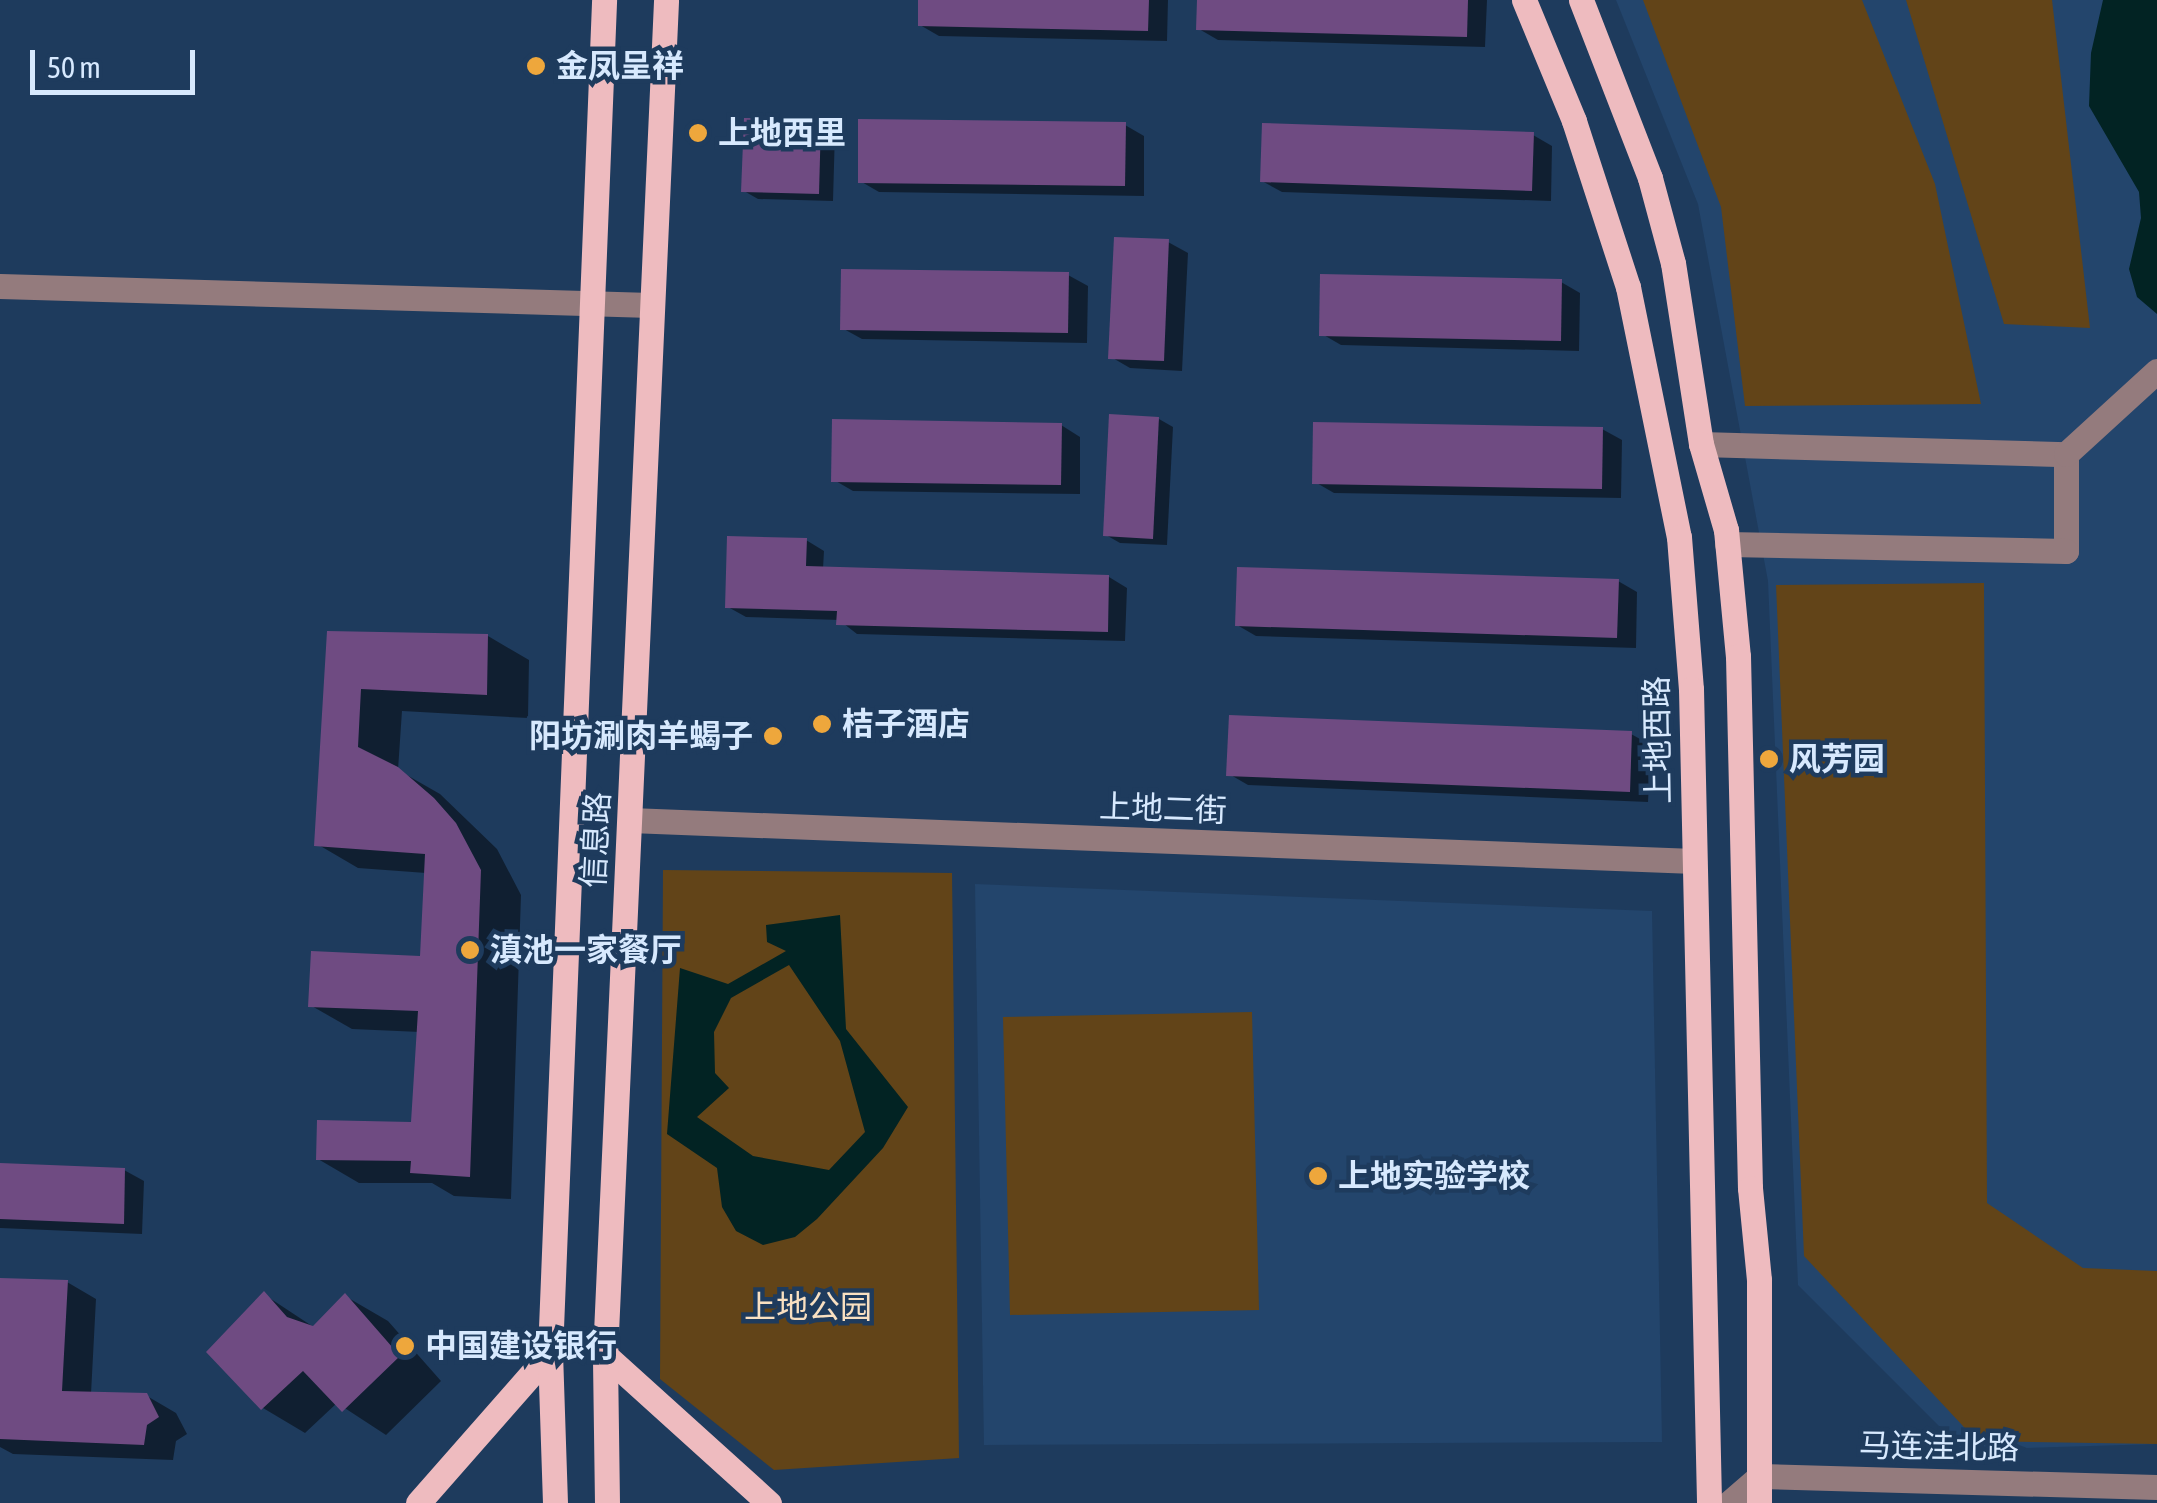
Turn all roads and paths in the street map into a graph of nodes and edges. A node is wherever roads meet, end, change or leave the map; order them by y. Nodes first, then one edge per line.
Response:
1 (604, 0) edge
2 (666, 0) edge
3 (1524, 0) edge
4 (1581, 0) edge
5 (0, 286) edge
6 (594, 301) junction
7 (651, 305) junction
8 (2157, 371) edge
9 (1702, 444) junction
10 (2066, 454) junction
11 (1727, 544) junction
12 (630, 820) junction
13 (1694, 861) junction
14 (550, 1352) junction
15 (605, 1355) junction
16 (1760, 1476) junction
17 (2157, 1487) edge
18 (418, 1503) edge
19 (554, 1503) edge
20 (606, 1503) edge
21 (769, 1503) edge
22 (1709, 1503) edge
23 (1730, 1503) edge
24 (1758, 1503) edge

1 - 6 main road, 信息路
2 - 7 main road, 信息路
3 - 13 main road, 上地西路
4 - 9 main road
5 - 6 street
6 - 7 street
6 - 14 main road, 信息路
7 - 12 main road, 信息路
8 - 10 street
9 - 10 street
9 - 11 main road
10 - 11 street
11 - 16 main road
12 - 13 street, 上地二街
12 - 15 main road, 信息路
13 - 22 main road, 上地西路
14 - 18 main road
14 - 19 main road, 信息路
15 - 20 main road, 信息路
15 - 21 main road
16 - 17 street, 马连洼北路
16 - 23 street
16 - 24 main road

